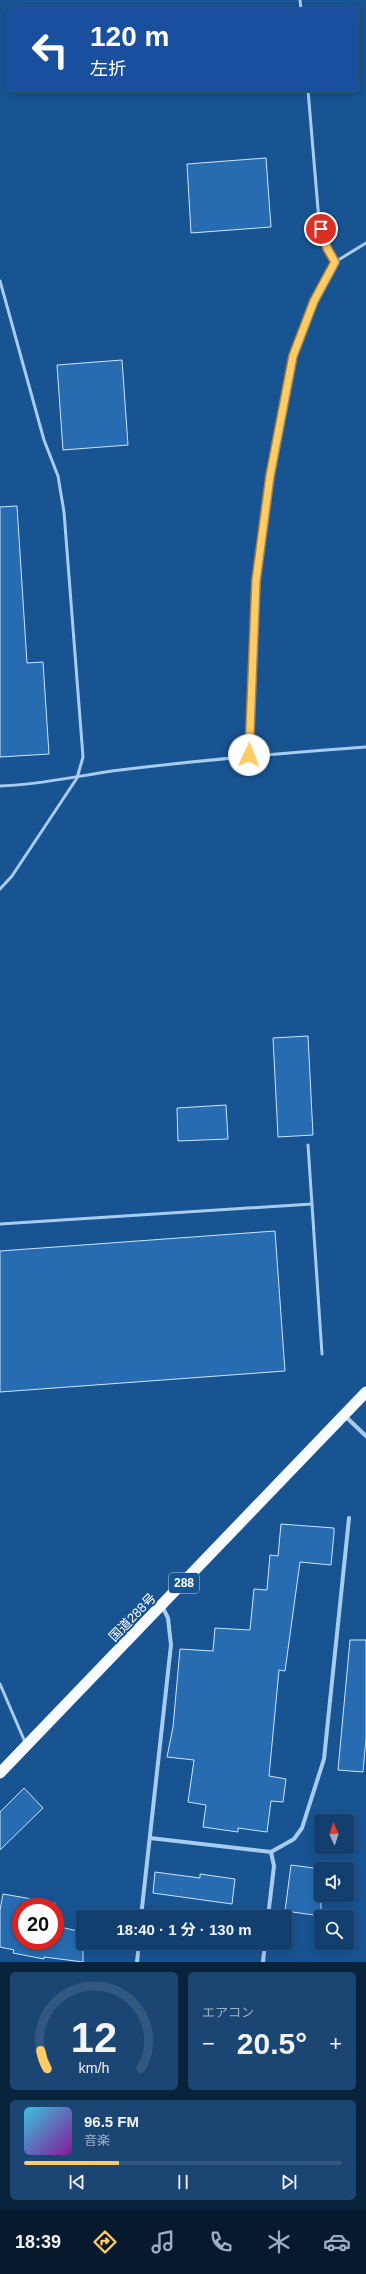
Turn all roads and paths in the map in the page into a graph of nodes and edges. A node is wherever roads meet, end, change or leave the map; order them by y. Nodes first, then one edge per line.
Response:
1 (308, 92) edge
2 (366, 243) edge
3 (335, 262) junction
4 (0, 281) edge
5 (366, 747) edge
6 (249, 755) junction
7 (77, 778) junction
8 (0, 786) edge
9 (0, 889) edge
10 (308, 1145) dead end
11 (312, 1204) junction
12 (0, 1224) edge
13 (322, 1354) dead end
14 (366, 1392) edge
15 (344, 1415) junction
16 (366, 1436) edge
17 (349, 1518) dead end
18 (162, 1606) junction
19 (0, 1684) edge
20 (27, 1746) junction
21 (0, 1773) edge
22 (150, 1838) junction
23 (271, 1852) junction
24 (143, 1910) edge
25 (269, 1910) edge
26 (138, 1950) edge
27 (264, 1950) edge
28 (137, 1962) edge
29 (263, 1962) edge

1 - 3 lane
2 - 3 lane
3 - 6 lane
4 - 7 lane
5 - 6 lane
6 - 7 lane
7 - 8 lane
7 - 9 lane
10 - 11 lane
11 - 12 lane
11 - 13 lane
14 - 15 highway, 国道288号 / 288
15 - 16 street
15 - 18 highway, 国道288号 / 288
17 - 23 street
18 - 20 highway, 国道288号 / 288
18 - 22 street
19 - 20 lane
20 - 21 highway, 国道288号 / 288
22 - 23 street
22 - 24 street
23 - 25 street
26 - 28 street
27 - 29 street

